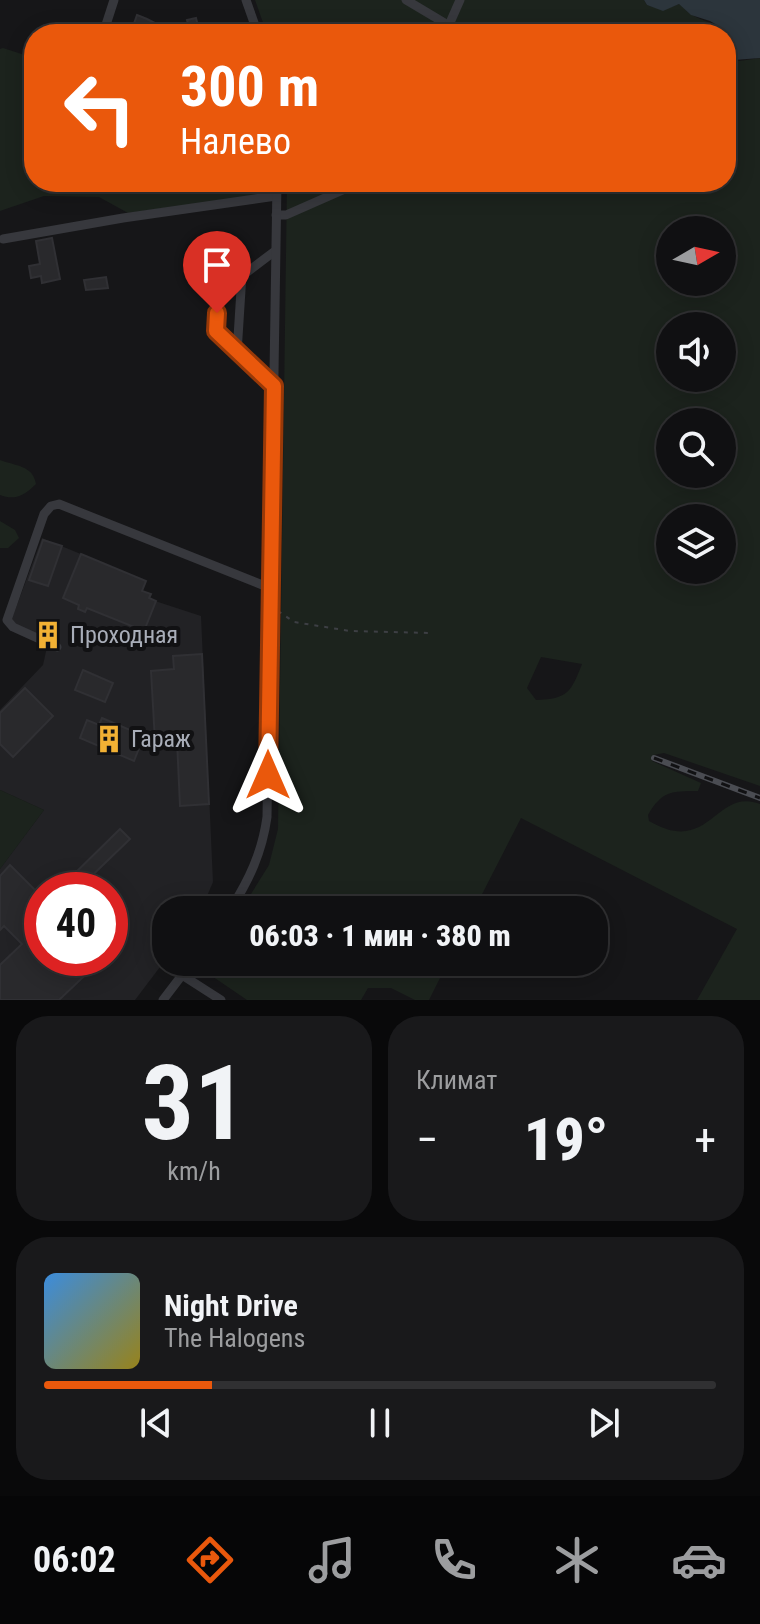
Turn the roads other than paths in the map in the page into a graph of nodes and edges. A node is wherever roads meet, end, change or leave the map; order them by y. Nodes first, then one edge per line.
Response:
1 (114, 0) edge
2 (246, 0) edge
3 (406, 0) edge
4 (460, 0) edge
5 (106, 24) edge
6 (254, 24) edge
7 (438, 24) edge
8 (449, 24) edge
9 (276, 192) edge
10 (338, 192) edge
11 (276, 196) junction
12 (276, 215) junction
13 (3, 239) dead end
14 (275, 251) junction
15 (242, 274) junction
16 (237, 353) junction
17 (274, 386) junction
18 (270, 588) junction
19 (57, 647) dead end
20 (238, 896) edge
21 (181, 976) edge
22 (184, 976) edge
23 (163, 1000) edge
24 (221, 1000) edge

1 - 5 street
2 - 6 street
3 - 7 street
4 - 8 street
9 - 11 street
10 - 12 street
11 - 12 street
11 - 13 street
12 - 14 street
14 - 15 street
14 - 17 street
15 - 16 street
15 - 16 street
16 - 17 street
17 - 18 street
18 - 19 street
18 - 20 street
21 - 23 street
22 - 24 street

